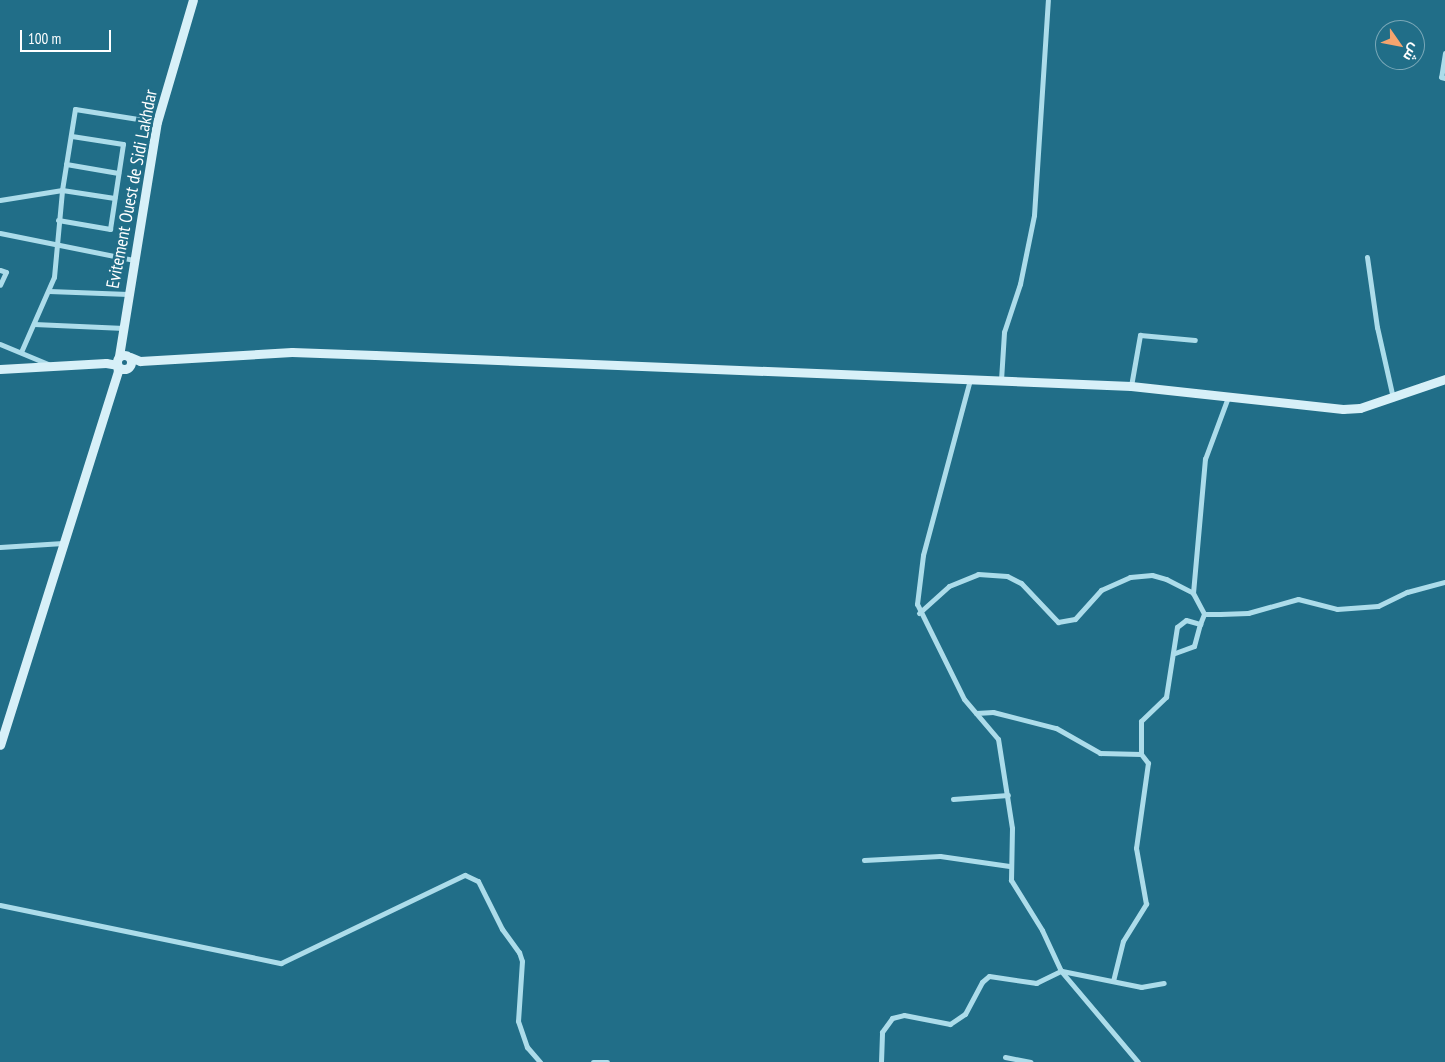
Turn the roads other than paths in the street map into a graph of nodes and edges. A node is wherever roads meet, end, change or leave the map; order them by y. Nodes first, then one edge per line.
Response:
1 (193, 0) edge
2 (1048, 0) edge
3 (1445, 53) edge
4 (1445, 78) edge
5 (157, 122) junction
6 (72, 136) junction
7 (66, 164) junction
8 (118, 173) junction
9 (62, 190) junction
10 (114, 198) junction
11 (0, 200) edge
12 (58, 220) junction
13 (0, 232) edge
14 (56, 246) junction
15 (1367, 257) dead end
16 (134, 260) junction
17 (0, 270) edge
18 (0, 285) edge
19 (49, 291) junction
20 (128, 294) junction
21 (34, 324) junction
22 (124, 328) junction
23 (1195, 340) dead end
24 (0, 344) edge
25 (20, 352) junction
26 (124, 361) junction
27 (51, 365) junction
28 (0, 369) edge
29 (970, 379) junction
30 (1445, 379) edge
31 (1002, 380) junction
32 (1131, 386) junction
33 (1228, 397) junction
34 (1393, 398) junction
35 (63, 543) junction
36 (0, 546) edge
37 (1445, 582) edge
38 (1193, 593) junction
39 (919, 613) junction
40 (1204, 614) junction
41 (1200, 624) junction
42 (1175, 653) junction
43 (976, 713) junction
44 (0, 745) edge
45 (1142, 754) junction
46 (1008, 795) junction
47 (953, 799) dead end
48 (864, 860) dead end
49 (1009, 866) junction
50 (0, 905) edge
51 (1061, 971) junction
52 (1113, 981) junction
53 (1164, 983) dead end
54 (1004, 1057) dead end
55 (540, 1062) edge
56 (593, 1062) edge
57 (607, 1062) edge
58 (881, 1062) edge
59 (1030, 1062) edge
60 (1138, 1062) edge

1 - 5 main road, Evitement Ouest de Sidi Lakhdar
2 - 31 street
3 - 4 street
5 - 6 street
5 - 16 main road, Evitement Ouest de Sidi Lakhdar
6 - 7 street
6 - 8 street
7 - 8 street
7 - 9 street
8 - 10 street
9 - 10 street
9 - 11 street
9 - 12 street
10 - 12 street
12 - 14 street
13 - 14 street
14 - 16 street
14 - 19 street
15 - 34 street
16 - 20 main road, Evitement Ouest de Sidi Lakhdar
17 - 18 street
19 - 20 street
19 - 21 street
20 - 22 main road, Evitement Ouest de Sidi Lakhdar
21 - 22 street
21 - 25 street
22 - 26 main road, Evitement Ouest de Sidi Lakhdar
23 - 32 street
24 - 25 street
25 - 27 street
26 - 27 main road
26 - 29 main road
26 - 35 main road, Evitement Ouest de Sidi Lakhdar
27 - 28 main road
29 - 31 main road
29 - 39 street
30 - 34 main road
31 - 32 main road
32 - 33 main road
33 - 34 main road
33 - 38 street
35 - 36 street
35 - 44 main road, Evitement Ouest de Sidi Lakhdar
37 - 40 street
38 - 39 street
38 - 40 street
39 - 43 street
40 - 41 street
41 - 42 street
41 - 42 street
42 - 45 street
43 - 45 street
43 - 46 street
45 - 52 street
46 - 47 street
46 - 49 street
48 - 49 street
49 - 51 street
50 - 55 street
51 - 52 street
51 - 58 street
51 - 60 street
52 - 53 street
54 - 59 street
56 - 57 street

